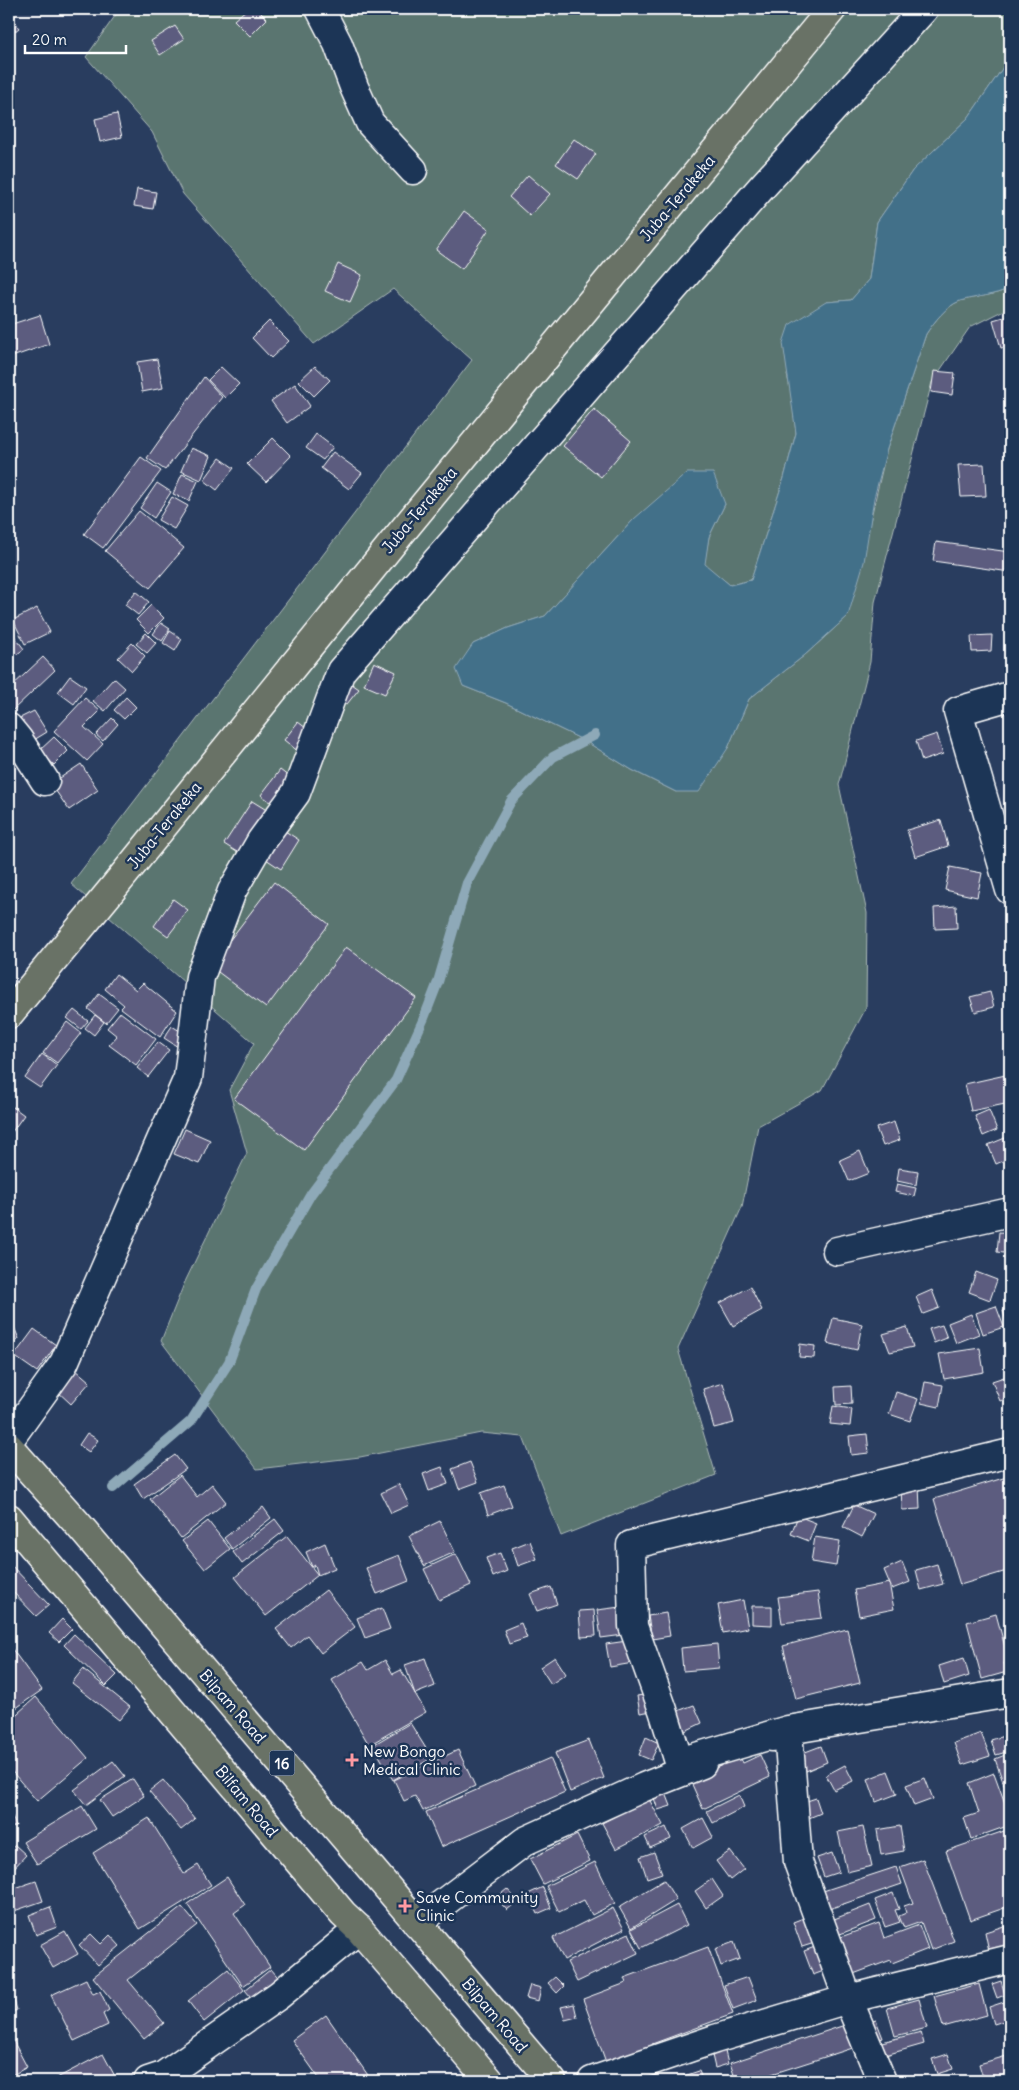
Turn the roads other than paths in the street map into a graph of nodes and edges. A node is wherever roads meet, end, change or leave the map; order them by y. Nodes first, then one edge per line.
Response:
1 (320, 9) edge
2 (832, 9) edge
3 (924, 9) edge
4 (414, 170) dead end
5 (1010, 696) edge
6 (9, 728) edge
7 (45, 781) dead end
8 (1010, 890) edge
9 (9, 1014) edge
10 (1010, 1212) edge
11 (837, 1251) dead end
12 (9, 1440) edge
13 (9, 1448) edge
14 (1010, 1453) edge
15 (9, 1518) edge
16 (1010, 1693) edge
17 (788, 1730) junction
18 (417, 1923) junction
19 (359, 1929) junction
20 (1010, 1959) edge
21 (848, 1999) junction
22 (148, 2081) edge
23 (490, 2081) edge
24 (552, 2081) edge
25 (592, 2081) edge
26 (882, 2081) edge

1 - 4 street
2 - 9 main road, Juba-Terakeka
3 - 12 street
5 - 8 street
6 - 7 street
10 - 11 street
13 - 18 main road, Bilpam Road / 16
14 - 17 street
15 - 19 main road, Bilfam Road
16 - 17 street
17 - 18 street
17 - 21 street
18 - 24 main road, Bilpam Road / 16
19 - 22 street
19 - 23 main road, Bilfam Road
20 - 21 street
21 - 25 street
21 - 26 street

